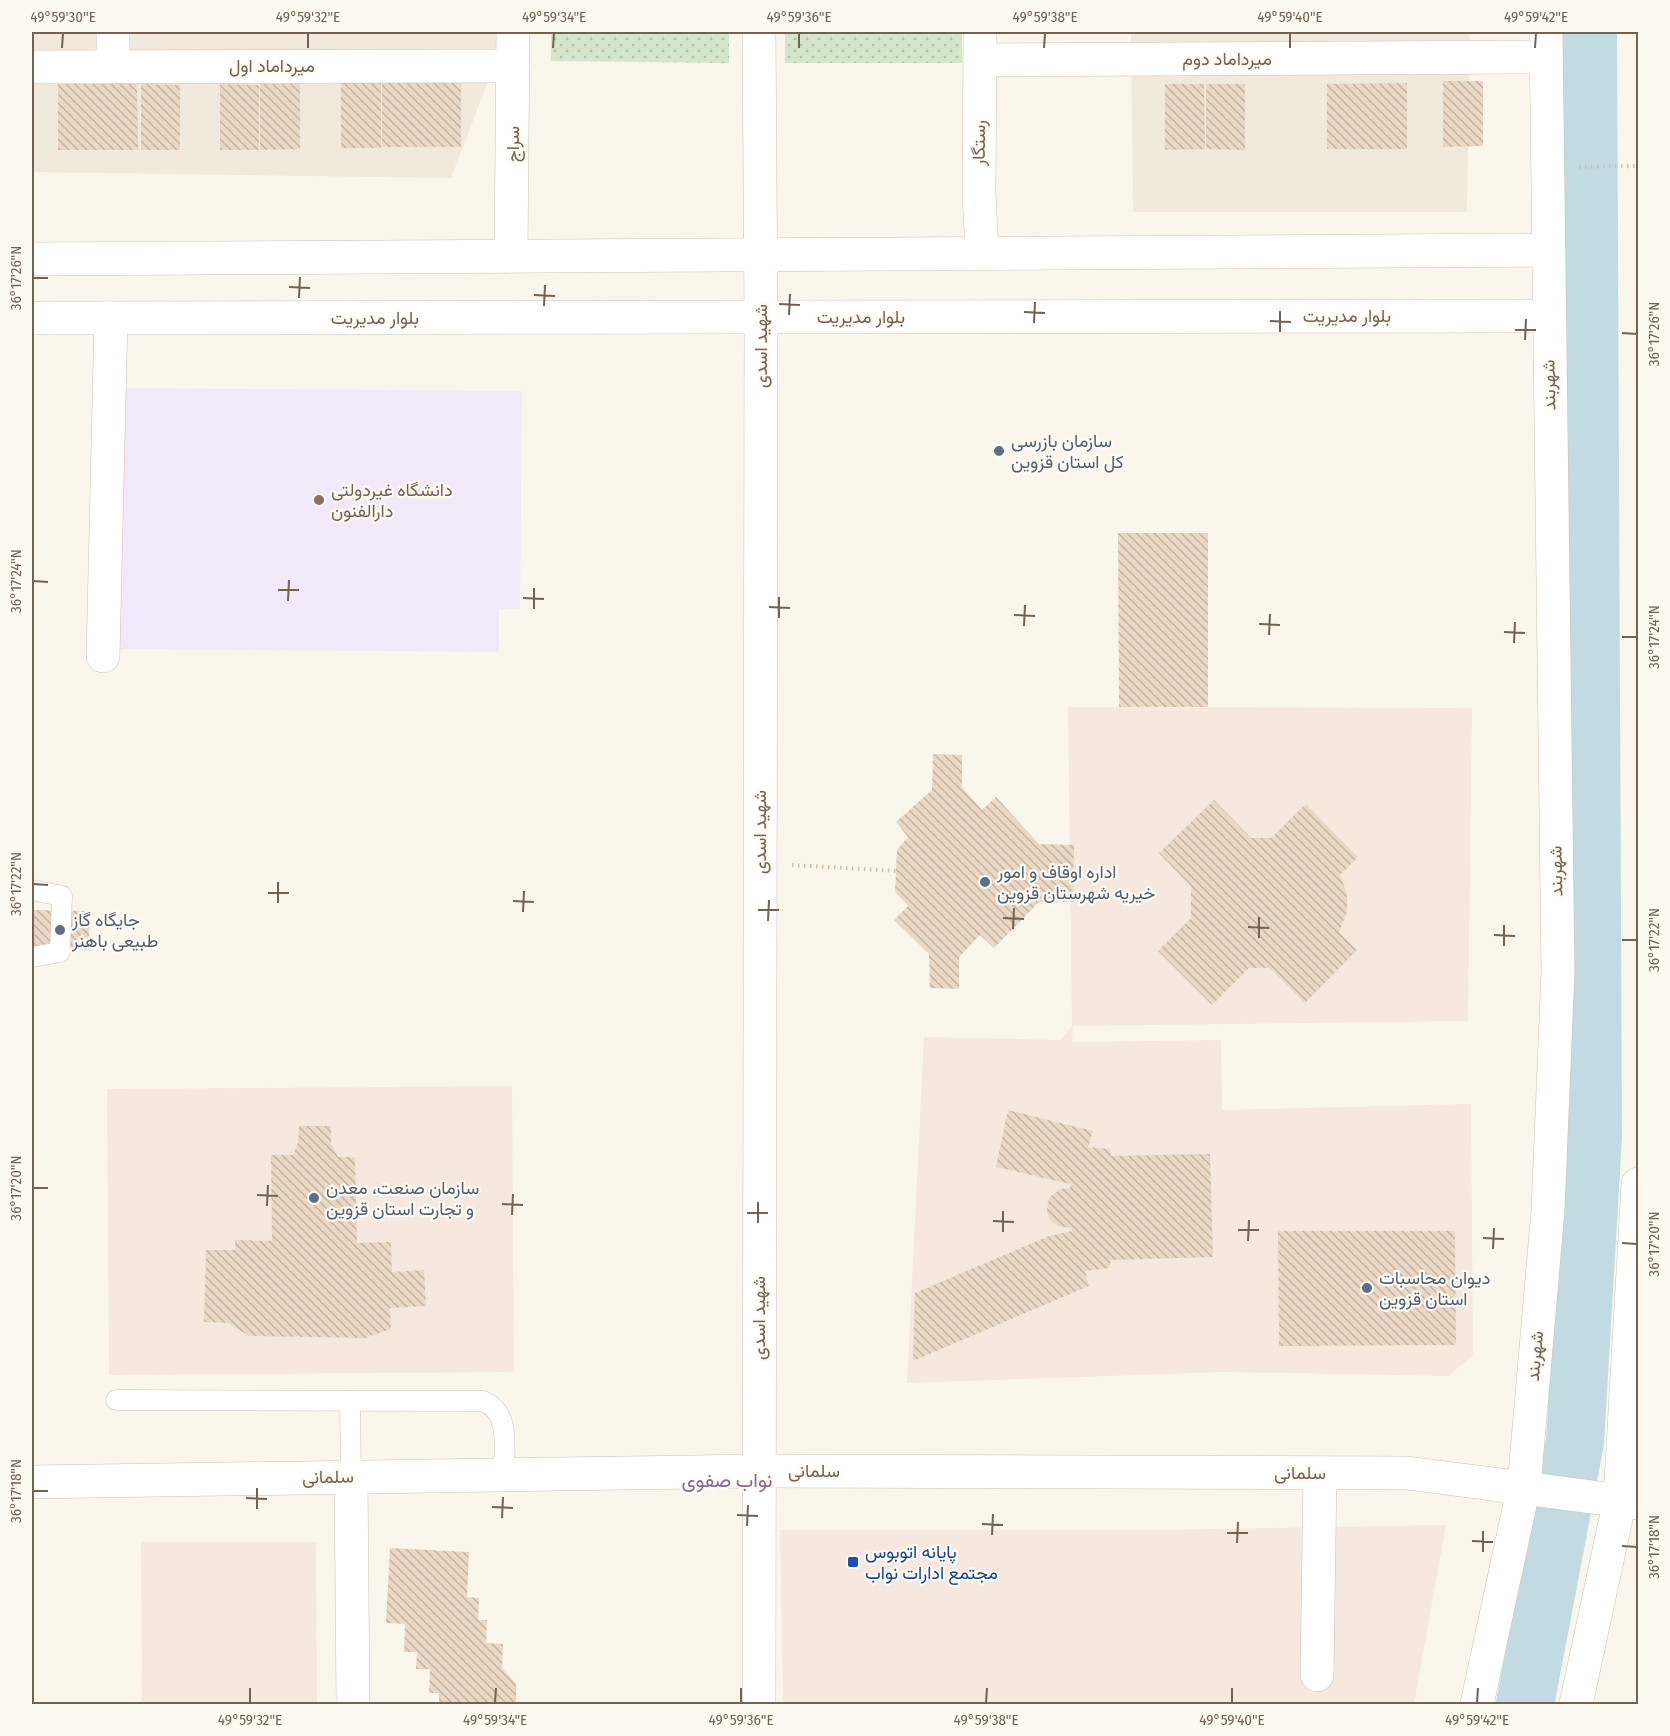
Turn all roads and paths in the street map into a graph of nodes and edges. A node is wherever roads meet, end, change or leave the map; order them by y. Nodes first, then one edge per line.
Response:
1 (113, 32) edge
2 (513, 32) edge
3 (759, 32) edge
4 (1546, 44) edge
5 (980, 46) edge
6 (113, 66) junction
7 (513, 66) junction
8 (32, 67) edge
9 (1638, 166) edge
10 (1547, 168) junction
11 (1547, 250) junction
12 (982, 254) junction
13 (760, 255) junction
14 (512, 256) junction
15 (32, 259) edge
16 (1547, 316) junction
17 (761, 317) junction
18 (32, 318) edge
19 (111, 318) junction
20 (103, 656) dead end
21 (760, 863) junction
22 (897, 871) dead end
23 (32, 890) edge
24 (32, 957) edge
25 (1638, 1203) edge
26 (116, 1400) dead end
27 (350, 1401) junction
28 (759, 1470) junction
29 (1320, 1473) junction
30 (504, 1474) junction
31 (351, 1476) junction
32 (32, 1482) edge
33 (1524, 1486) junction
34 (1629, 1501) edge
35 (1317, 1675) dead end
36 (353, 1704) edge
37 (759, 1704) edge
38 (1477, 1704) edge
39 (1576, 1704) edge

1 - 6 street
2 - 7 street, سراج
3 - 13 street, شهید اسدی
4 - 5 street, میرداماد دوم
4 - 10 street, شهربند
5 - 12 street, رستگار
6 - 7 street, میرداماد اول
6 - 8 street, میرداماد اول
7 - 14 street, سراج
9 - 10 path
10 - 11 street, شهربند
11 - 12 street
11 - 16 street, شهربند
12 - 13 street
13 - 14 street
13 - 17 street, شهید اسدی
14 - 15 street
16 - 17 street, بلوار مدیریت
16 - 33 street, شهربند
17 - 19 street, بلوار مدیریت
17 - 21 street, شهید اسدی
18 - 19 street, بلوار مدیریت
19 - 20 street
21 - 22 path
21 - 28 street, شهید اسدی
23 - 24 lane
25 - 34 street
26 - 27 lane
27 - 30 lane
27 - 31 lane
28 - 29 street, سلمانی
28 - 30 street, سلمانی
28 - 37 street, شهید اسدی
29 - 33 street, سلمانی
29 - 35 street
30 - 31 street, سلمانی
31 - 32 street, سلمانی
31 - 36 street
33 - 34 street, سلمانی
33 - 38 street, شهربند
34 - 39 street

